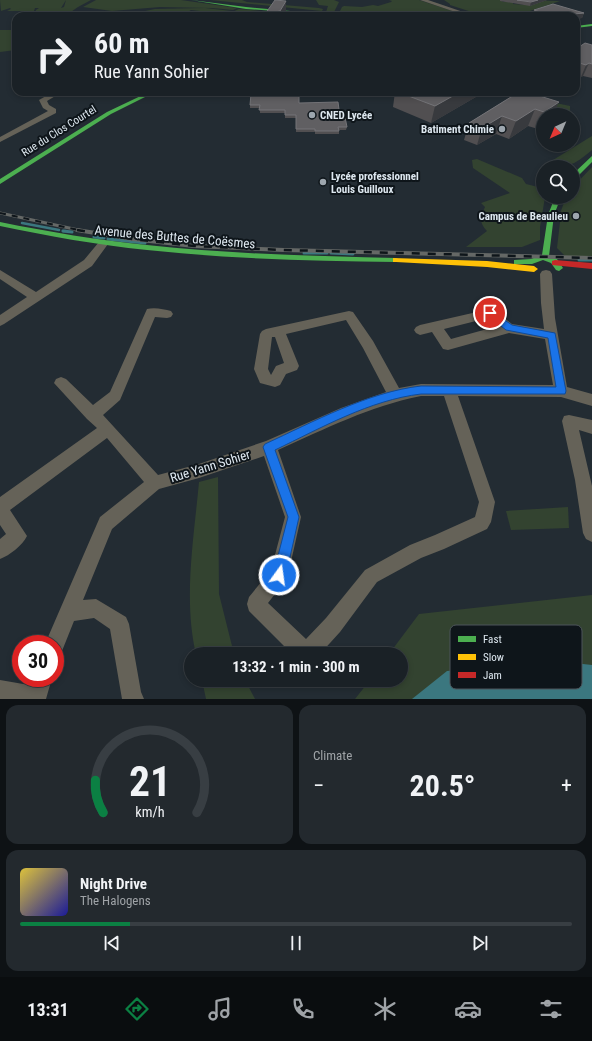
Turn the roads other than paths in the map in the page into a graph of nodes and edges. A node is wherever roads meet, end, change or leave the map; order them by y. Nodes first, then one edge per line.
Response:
1 (193, 0) edge
2 (423, 0) edge
3 (431, 0) edge
4 (442, 0) edge
5 (445, 6) junction
6 (278, 12) edge
7 (461, 12) edge
8 (466, 12) edge
9 (592, 25) edge
10 (580, 26) edge
11 (580, 49) edge
12 (592, 52) edge
13 (50, 96) edge
14 (145, 96) edge
15 (0, 140) edge
16 (592, 158) edge
17 (580, 171) edge
18 (0, 182) edge
19 (555, 204) edge
20 (0, 224) edge
21 (0, 229) edge
22 (21, 229) junction
23 (103, 244) junction
24 (545, 258) junction
25 (533, 265) junction
26 (557, 265) junction
27 (592, 267) edge
28 (0, 274) edge
29 (546, 274) junction
30 (36, 297) junction
31 (167, 314) dead end
32 (0, 321) edge
33 (435, 327) junction
34 (509, 328) junction
35 (420, 330) dead end
36 (279, 331) dead end
37 (552, 335) junction
38 (61, 383) dead end
39 (449, 391) junction
40 (561, 391) junction
41 (395, 395) junction
42 (592, 400) edge
43 (92, 415) junction
44 (592, 427) edge
45 (108, 430) junction
46 (269, 447) junction
47 (587, 479) edge
48 (155, 483) junction
49 (0, 509) edge
50 (592, 532) edge
51 (0, 550) edge
52 (68, 612) junction
53 (59, 635) edge
54 (291, 647) edge
55 (313, 647) edge
56 (0, 690) edge
57 (37, 691) edge
58 (132, 698) edge

1 - 6 main road
2 - 5 street
3 - 5 street
4 - 5 street
5 - 7 street
5 - 8 street
9 - 10 main road
11 - 12 street
13 - 15 street
14 - 18 main road, Rue du Clos Courtel
16 - 17 main road
19 - 24 main road
20 - 22 main road, Avenue des Buttes de Coësmes
21 - 22 main road, Avenue des Buttes de Coësmes
22 - 23 main road, Avenue des Buttes de Coësmes
23 - 25 main road, Avenue des Buttes de Coësmes
23 - 30 street
24 - 25 main road
24 - 26 main road
25 - 29 main road
26 - 27 main road
26 - 29 main road
28 - 30 street
29 - 37 street
30 - 32 street
31 - 43 street
33 - 34 street
33 - 34 street
33 - 35 street
34 - 37 street
36 - 41 street
37 - 40 street
38 - 43 street
39 - 40 street, Rue Yann Sohier
39 - 41 street, Rue Yann Sohier
39 - 55 street
40 - 42 street, Rue Yann Sohier
41 - 46 street, Rue Yann Sohier
43 - 45 street
44 - 47 street
45 - 48 street
45 - 49 street
46 - 48 street, Rue Yann Sohier
46 - 54 street
47 - 50 street
48 - 52 street, Rue Yann Sohier
49 - 51 street
52 - 53 street, Rue Yann Sohier
52 - 58 street
56 - 57 street

